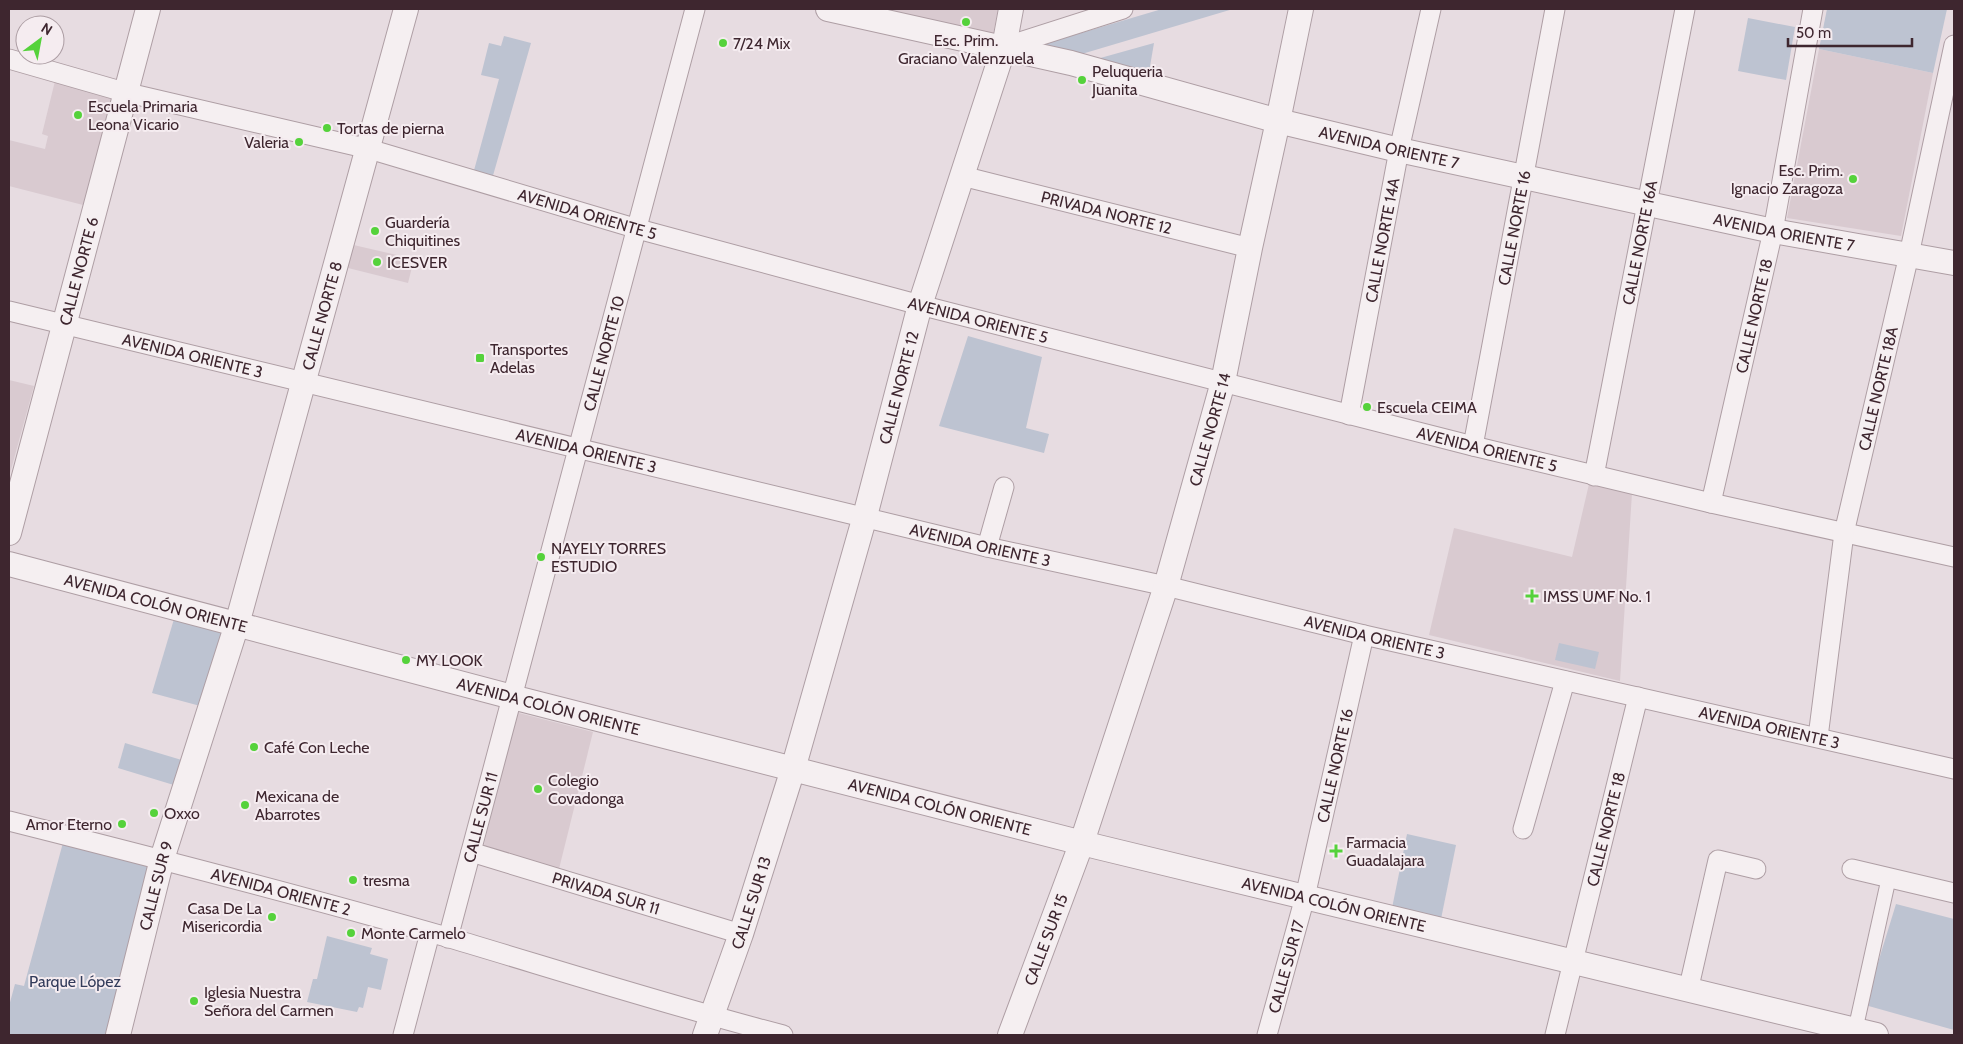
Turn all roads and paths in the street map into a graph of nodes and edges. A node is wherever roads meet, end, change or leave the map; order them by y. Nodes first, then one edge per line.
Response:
1 (148, 9) edge
2 (406, 9) edge
3 (695, 9) edge
4 (828, 9) edge
5 (1011, 9) edge
6 (1123, 9) edge
7 (1301, 9) edge
8 (1431, 9) edge
9 (1555, 9) edge
10 (1684, 9) edge
11 (1813, 9) edge
12 (1954, 45) edge
13 (1004, 47) junction
14 (9, 59) edge
15 (124, 92) junction
16 (1278, 121) junction
17 (368, 149) junction
18 (1399, 150) junction
19 (1523, 175) junction
20 (962, 176) junction
21 (1646, 204) junction
22 (638, 229) junction
23 (1773, 231) junction
24 (1250, 248) junction
25 (1910, 255) junction
26 (1954, 263) edge
27 (920, 305) junction
28 (9, 311) edge
29 (65, 326) junction
30 (303, 382) junction
31 (1223, 382) junction
32 (1349, 414) junction
33 (1473, 446) junction
34 (578, 448) junction
35 (1594, 476) junction
36 (1004, 487) dead end
37 (1712, 503) junction
38 (865, 516) junction
39 (9, 533) edge
40 (1844, 533) junction
41 (987, 547) junction
42 (1954, 557) edge
43 (9, 564) edge
44 (1166, 586) junction
45 (237, 624) junction
46 (1364, 635) junction
47 (1565, 681) junction
48 (512, 697) junction
49 (1638, 697) junction
50 (1818, 737) junction
51 (793, 768) junction
52 (1954, 769) edge
53 (9, 820) edge
54 (1524, 829) dead end
55 (1082, 842) junction
56 (471, 852) junction
57 (162, 859) junction
58 (1756, 869) dead end
59 (1852, 869) dead end
60 (1889, 877) junction
61 (1954, 893) edge
62 (1304, 897) junction
63 (430, 933) junction
64 (741, 934) junction
65 (448, 938) junction
66 (1573, 960) junction
67 (1688, 991) junction
68 (709, 1026) edge
69 (1865, 1033) edge
70 (118, 1035) edge
71 (403, 1035) edge
72 (783, 1035) edge
73 (1010, 1035) edge
74 (1267, 1035) edge
75 (1555, 1035) edge

1 - 15 street, CALLE NORTE 6
2 - 17 street, CALLE NORTE 8
3 - 22 street, CALLE NORTE 10
4 - 13 street, AVENIDA ORIENTE 7
5 - 13 street, CALLE NORTE 12
6 - 13 street
7 - 16 street, CALLE NORTE 14
8 - 18 street, CALLE NORTE 14A
9 - 19 street, CALLE NORTE 16
10 - 21 street, CALLE NORTE 16A
11 - 23 street, CALLE NORTE 18
12 - 25 street, CALLE NORTE 18A
13 - 16 street, AVENIDA ORIENTE 7
13 - 20 street, CALLE NORTE 12
14 - 15 street, AVENIDA ORIENTE 5
15 - 17 street, AVENIDA ORIENTE 5
15 - 29 street, CALLE NORTE 6
16 - 18 street, AVENIDA ORIENTE 7
16 - 24 street, CALLE NORTE 14
17 - 22 street, AVENIDA ORIENTE 5
17 - 30 street, CALLE NORTE 8
18 - 19 street, AVENIDA ORIENTE 7
18 - 32 street, CALLE NORTE 14A
19 - 21 street, AVENIDA ORIENTE 7
19 - 33 street, CALLE NORTE 16
20 - 24 street, PRIVADA NORTE 12
20 - 27 street, CALLE NORTE 12
21 - 23 street, AVENIDA ORIENTE 7
21 - 35 street, CALLE NORTE 16A
22 - 27 street, AVENIDA ORIENTE 5
22 - 34 street, CALLE NORTE 10
23 - 25 street, AVENIDA ORIENTE 7
23 - 37 street, CALLE NORTE 18
24 - 31 street, CALLE NORTE 14
25 - 26 street, AVENIDA ORIENTE 7
25 - 40 street, CALLE NORTE 18A
27 - 31 street, AVENIDA ORIENTE 5
27 - 38 street, CALLE NORTE 12
28 - 29 street, AVENIDA ORIENTE 3
29 - 30 street, AVENIDA ORIENTE 3
29 - 39 street, CALLE NORTE 6
30 - 34 street, AVENIDA ORIENTE 3
30 - 45 street, CALLE NORTE 8
31 - 32 street, AVENIDA ORIENTE 5
31 - 44 street, CALLE NORTE 14
32 - 33 street, AVENIDA ORIENTE 5
33 - 35 street, AVENIDA ORIENTE 5
34 - 38 street, AVENIDA ORIENTE 3
34 - 48 street, CALLE NORTE 10
35 - 37 street, AVENIDA ORIENTE 5
36 - 41 street
37 - 40 street, AVENIDA ORIENTE 5
38 - 41 street, AVENIDA ORIENTE 3
38 - 51 street, CALLE NORTE 12
40 - 42 street, AVENIDA ORIENTE 5
40 - 50 street, CALLE NORTE 18A
41 - 44 street, AVENIDA ORIENTE 3
43 - 45 street, AVENIDA COLÓN ORIENTE
44 - 46 street, AVENIDA ORIENTE 3
44 - 55 street, CALLE NORTE 14
45 - 48 street, AVENIDA COLÓN ORIENTE
45 - 57 street, CALLE SUR 9
46 - 47 street, AVENIDA ORIENTE 3
46 - 62 street, CALLE NORTE 16
47 - 49 street, AVENIDA ORIENTE 3
47 - 54 street
48 - 51 street, AVENIDA COLÓN ORIENTE
48 - 56 street, CALLE SUR 11
49 - 50 street, AVENIDA ORIENTE 3
49 - 66 street, CALLE NORTE 18
50 - 52 street, AVENIDA ORIENTE 3
51 - 55 street, AVENIDA COLÓN ORIENTE
51 - 64 street, CALLE SUR 13
53 - 57 street, AVENIDA ORIENTE 2
55 - 62 street, AVENIDA COLÓN ORIENTE
55 - 73 street, CALLE SUR 15
56 - 64 street, PRIVADA SUR 11
56 - 65 street, CALLE SUR 11
57 - 63 street, AVENIDA ORIENTE 2
57 - 70 street, CALLE SUR 9
58 - 67 street
59 - 60 street
60 - 61 street
60 - 69 street
62 - 66 street, AVENIDA COLÓN ORIENTE
62 - 74 street, CALLE SUR 17
63 - 65 street, AVENIDA ORIENTE 2
63 - 71 street
64 - 68 street, CALLE SUR 13
65 - 68 street, AVENIDA ORIENTE 2
66 - 67 street, AVENIDA COLÓN ORIENTE
66 - 75 street, CALLE NORTE 18
67 - 69 street, AVENIDA COLÓN ORIENTE
68 - 72 street, AVENIDA ORIENTE 2

